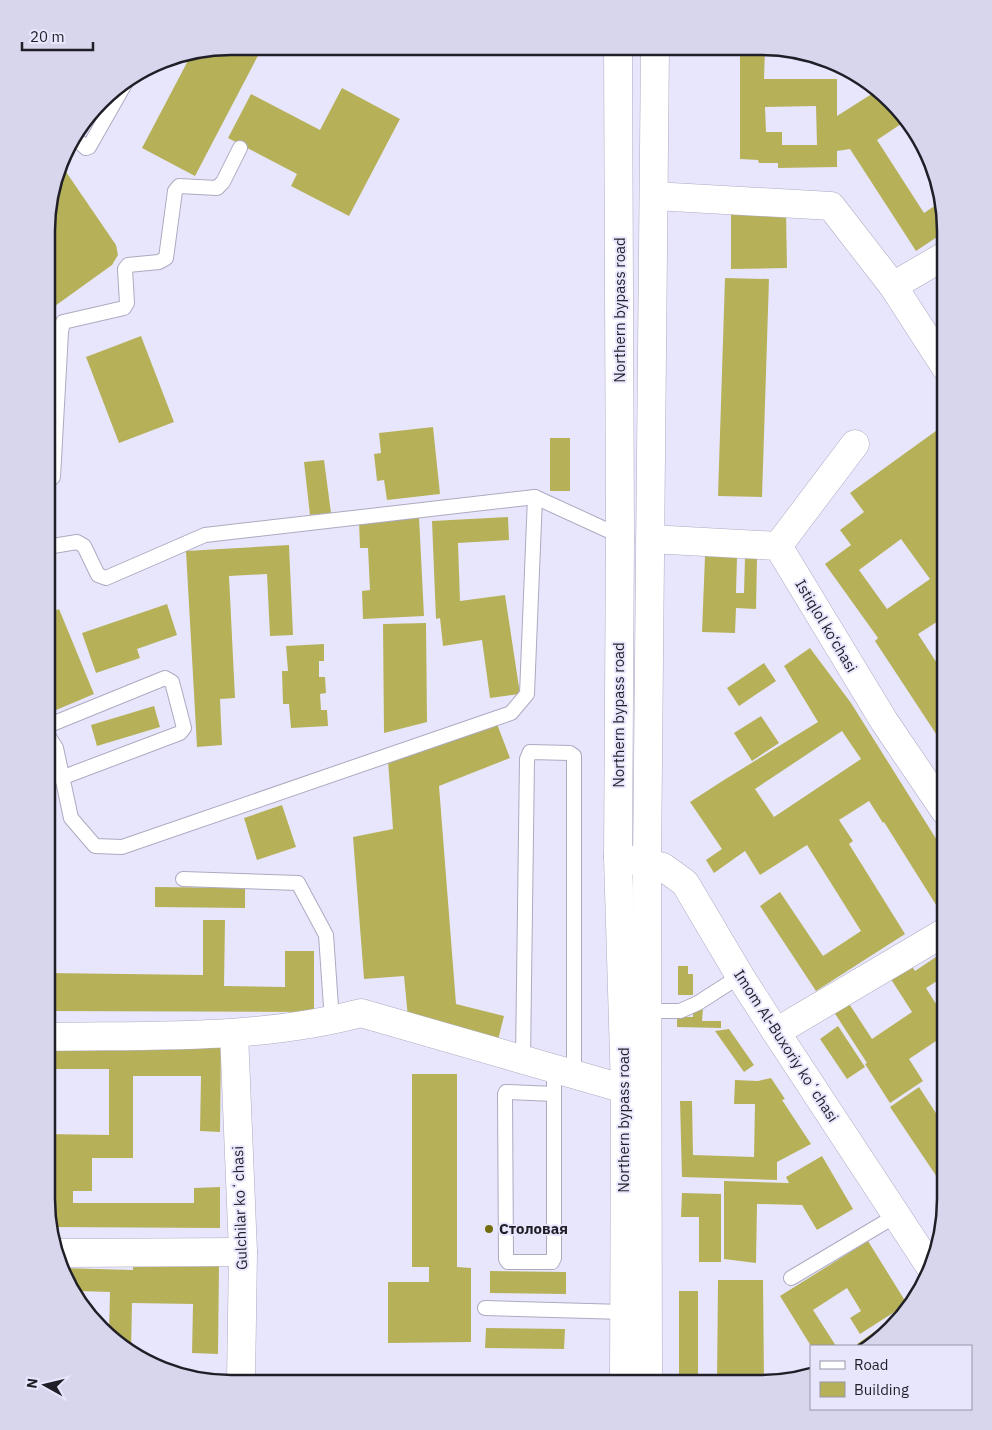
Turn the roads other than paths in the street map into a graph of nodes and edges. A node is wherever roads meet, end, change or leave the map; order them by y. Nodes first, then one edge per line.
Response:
1 (618, 55) edge
2 (655, 55) edge
3 (118, 97) edge
4 (80, 142) edge
5 (240, 148) dead end
6 (654, 196) junction
7 (937, 260) edge
8 (893, 286) junction
9 (937, 354) edge
10 (55, 441) edge
11 (855, 444) dead end
12 (535, 497) junction
13 (620, 536) junction
14 (650, 539) junction
15 (55, 546) edge
16 (778, 546) junction
17 (55, 723) edge
18 (55, 746) edge
19 (61, 778) junction
20 (937, 798) edge
21 (618, 857) junction
22 (647, 864) junction
23 (183, 879) dead end
24 (937, 937) edge
25 (740, 976) junction
26 (647, 1011) junction
27 (332, 1021) junction
28 (776, 1032) junction
29 (234, 1033) junction
30 (55, 1037) edge
31 (523, 1059) junction
32 (561, 1079) junction
33 (625, 1089) junction
34 (897, 1216) junction
35 (243, 1252) junction
36 (63, 1253) edge
37 (926, 1260) edge
38 (791, 1278) dead end
39 (485, 1308) dead end
40 (624, 1312) junction
41 (241, 1375) edge
42 (624, 1375) edge
43 (648, 1375) edge

1 - 13 street, Northern bypass road
2 - 6 street, Northern bypass road
3 - 4 lane
5 - 10 lane
6 - 8 street
6 - 14 street, Northern bypass road
7 - 8 street
8 - 9 street
11 - 16 street
12 - 13 lane
12 - 15 lane
12 - 19 lane
13 - 21 street, Northern bypass road
14 - 16 street
14 - 22 street, Northern bypass road
16 - 20 street, Istiqlol ko‘chasi
17 - 19 lane
18 - 19 lane
21 - 22 street, Imom Al-Buxoriy koʻchasi
21 - 33 street, Northern bypass road
22 - 25 street, Imom Al-Buxoriy koʻchasi
22 - 26 street, Northern bypass road
23 - 27 lane
24 - 28 street
25 - 26 lane
25 - 28 street, Imom Al-Buxoriy koʻchasi
26 - 43 street, Northern bypass road
27 - 29 street
27 - 31 street
28 - 34 street, Imom Al-Buxoriy koʻchasi
29 - 30 street
29 - 35 street, Gulchilar koʻchasi
31 - 32 street
31 - 32 lane
32 - 32 lane
32 - 33 street
33 - 40 street, Northern bypass road
34 - 37 street, Imom Al-Buxoriy koʻchasi
34 - 38 lane
35 - 36 street
35 - 41 street, Gulchilar koʻchasi
39 - 40 lane
40 - 42 street, Northern bypass road

